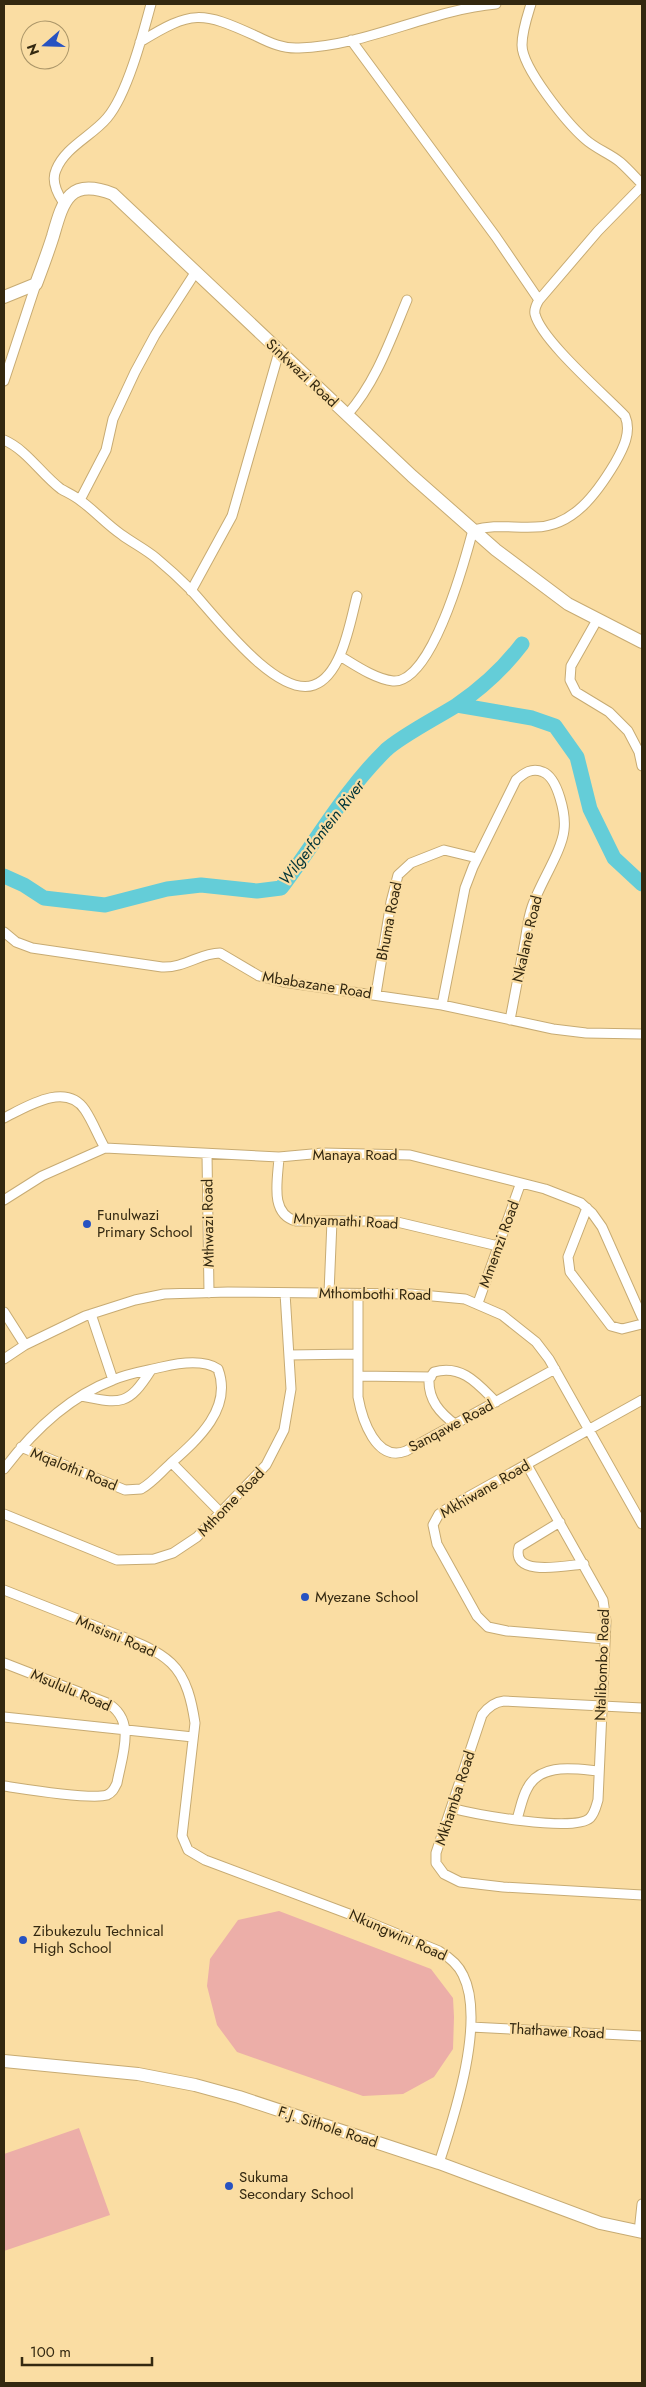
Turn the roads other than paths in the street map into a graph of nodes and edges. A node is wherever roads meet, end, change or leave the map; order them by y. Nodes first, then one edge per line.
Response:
1 (151, 4) edge
2 (496, 4) edge
3 (531, 4) edge
4 (351, 40) junction
5 (140, 42) junction
6 (642, 185) edge
7 (63, 202) junction
8 (195, 273) junction
9 (36, 284) junction
10 (4, 296) edge
11 (406, 300) dead end
12 (539, 300) junction
13 (279, 352) junction
14 (4, 381) edge
15 (347, 415) junction
16 (4, 440) edge
17 (80, 500) junction
18 (473, 530) junction
19 (191, 591) junction
20 (358, 596) dead end
21 (597, 620) junction
22 (642, 642) edge
23 (340, 656) junction
24 (641, 752) edge
25 (642, 766) edge
26 (477, 858) junction
27 (4, 932) edge
28 (376, 994) junction
29 (442, 1005) junction
30 (510, 1020) junction
31 (642, 1034) edge
32 (4, 1118) edge
33 (105, 1148) junction
34 (206, 1154) junction
35 (279, 1157) junction
36 (520, 1185) junction
37 (6, 1195) edge
38 (586, 1208) junction
39 (332, 1221) junction
40 (498, 1246) junction
41 (209, 1293) junction
42 (285, 1293) junction
43 (329, 1293) junction
44 (358, 1294) junction
45 (478, 1303) junction
46 (4, 1312) edge
47 (91, 1314) junction
48 (642, 1317) edge
49 (642, 1324) edge
50 (25, 1345) junction
51 (358, 1354) junction
52 (289, 1355) junction
53 (4, 1359) edge
54 (555, 1369) junction
55 (151, 1370) junction
56 (358, 1376) junction
57 (431, 1377) junction
58 (113, 1380) junction
59 (81, 1396) junction
60 (642, 1400) edge
61 (496, 1402) junction
62 (456, 1425) junction
63 (588, 1430) junction
64 (21, 1447) junction
65 (172, 1463) junction
66 (528, 1465) junction
67 (4, 1468) edge
68 (221, 1513) junction
69 (4, 1514) edge
70 (560, 1522) junction
71 (642, 1524) edge
72 (584, 1564) junction
73 (4, 1590) edge
74 (605, 1639) junction
75 (4, 1663) edge
76 (601, 1706) junction
77 (642, 1708) edge
78 (4, 1717) edge
79 (126, 1730) junction
80 (193, 1737) junction
81 (599, 1771) junction
82 (4, 1786) edge
83 (451, 1808) junction
84 (517, 1819) junction
85 (182, 1836) joint
86 (642, 1895) edge
87 (471, 2027) junction
88 (642, 2036) edge
89 (4, 2061) edge
90 (439, 2163) junction
91 (642, 2204) edge
92 (641, 2232) edge

1 - 5 street
2 - 4 street
3 - 6 street
4 - 5 street
4 - 12 street
5 - 7 street
6 - 12 street
7 - 8 street, Sinkwazi Road
7 - 9 street
8 - 13 street, Sinkwazi Road
8 - 17 street
9 - 10 street
9 - 14 street
11 - 15 street
12 - 18 street
13 - 15 street, Sinkwazi Road
13 - 19 street
15 - 18 street, Sinkwazi Road
16 - 17 street
17 - 19 street
18 - 21 street, Sinkwazi Road
18 - 23 street
19 - 23 street
20 - 23 street
21 - 22 street, Sinkwazi Road
21 - 24 street
24 - 25 street
26 - 28 street, Bhuma Road
26 - 29 street
26 - 30 street, Nkalane Road
27 - 28 street, Mbabazane Road
28 - 29 street, Mbabazane Road
29 - 30 street, Mbabazane Road
30 - 31 street, Mbabazane Road
32 - 33 street
33 - 34 street, Manaya Road
33 - 37 street, Manaya Road
34 - 35 street, Manaya Road
34 - 41 street, Mthwazi Road
35 - 36 street, Manaya Road
35 - 39 street, Mnyamathi Road
36 - 38 street, Manaya Road
36 - 40 street, Mmemzi Road
38 - 48 street, Manaya Road
38 - 49 street
39 - 40 street, Mnyamathi Road
39 - 43 street
40 - 45 street, Mmemzi Road
41 - 42 street, Mthombothi Road
41 - 47 street, Mthombothi Road
42 - 43 street, Mthombothi Road
42 - 52 street, Mthome Road
43 - 44 street, Mthombothi Road
44 - 45 street, Mthombothi Road
44 - 51 street, Sanqawe Road
45 - 54 street, Mthombothi Road
46 - 50 street
47 - 50 street, Mthombothi Road
47 - 58 street
50 - 53 street, Mthombothi Road
51 - 52 street
51 - 56 street, Sanqawe Road
52 - 68 street, Mthome Road
54 - 61 street, Sanqawe Road
54 - 63 street, Mthombothi Road
55 - 58 street, Mqalothi Road
55 - 59 street
55 - 65 street, Mqalothi Road
56 - 57 street
56 - 62 street, Sanqawe Road
57 - 61 street
57 - 62 street
58 - 59 street, Mqalothi Road
59 - 64 street, Mqalothi Road
60 - 63 street, Mkhiwane Road
61 - 62 street, Sanqawe Road
63 - 66 street, Mkhiwane Road
63 - 71 street, Mthombothi Road
64 - 65 street, Mqalothi Road
64 - 67 street
65 - 68 street
66 - 70 street, Ntalibombo Road
66 - 74 street, Mkhiwane Road
68 - 69 street, Mthome Road
70 - 72 street, Ntalibombo Road
70 - 72 street
72 - 74 street, Ntalibombo Road
73 - 80 street, Mnsisni Road
74 - 76 street, Ntalibombo Road
75 - 79 street, Msululu Road
76 - 77 street, Mkhamba Road
76 - 81 street, Ntalibombo Road
76 - 83 street, Mkhamba Road
78 - 79 street, Msululu Road
79 - 80 street, Msululu Road
79 - 82 street
80 - 85 street, Mnsisni Road
81 - 84 street
81 - 84 street, Ntalibombo Road
83 - 84 street, Ntalibombo Road
83 - 86 street, Mkhamba Road
85 - 87 street, Nkungwini Road
87 - 88 street, Thathawe Road
87 - 90 street, Nkungwini Road
89 - 90 street, F.J. Sithole Road
90 - 92 street, F.J. Sithole Road
91 - 92 street

